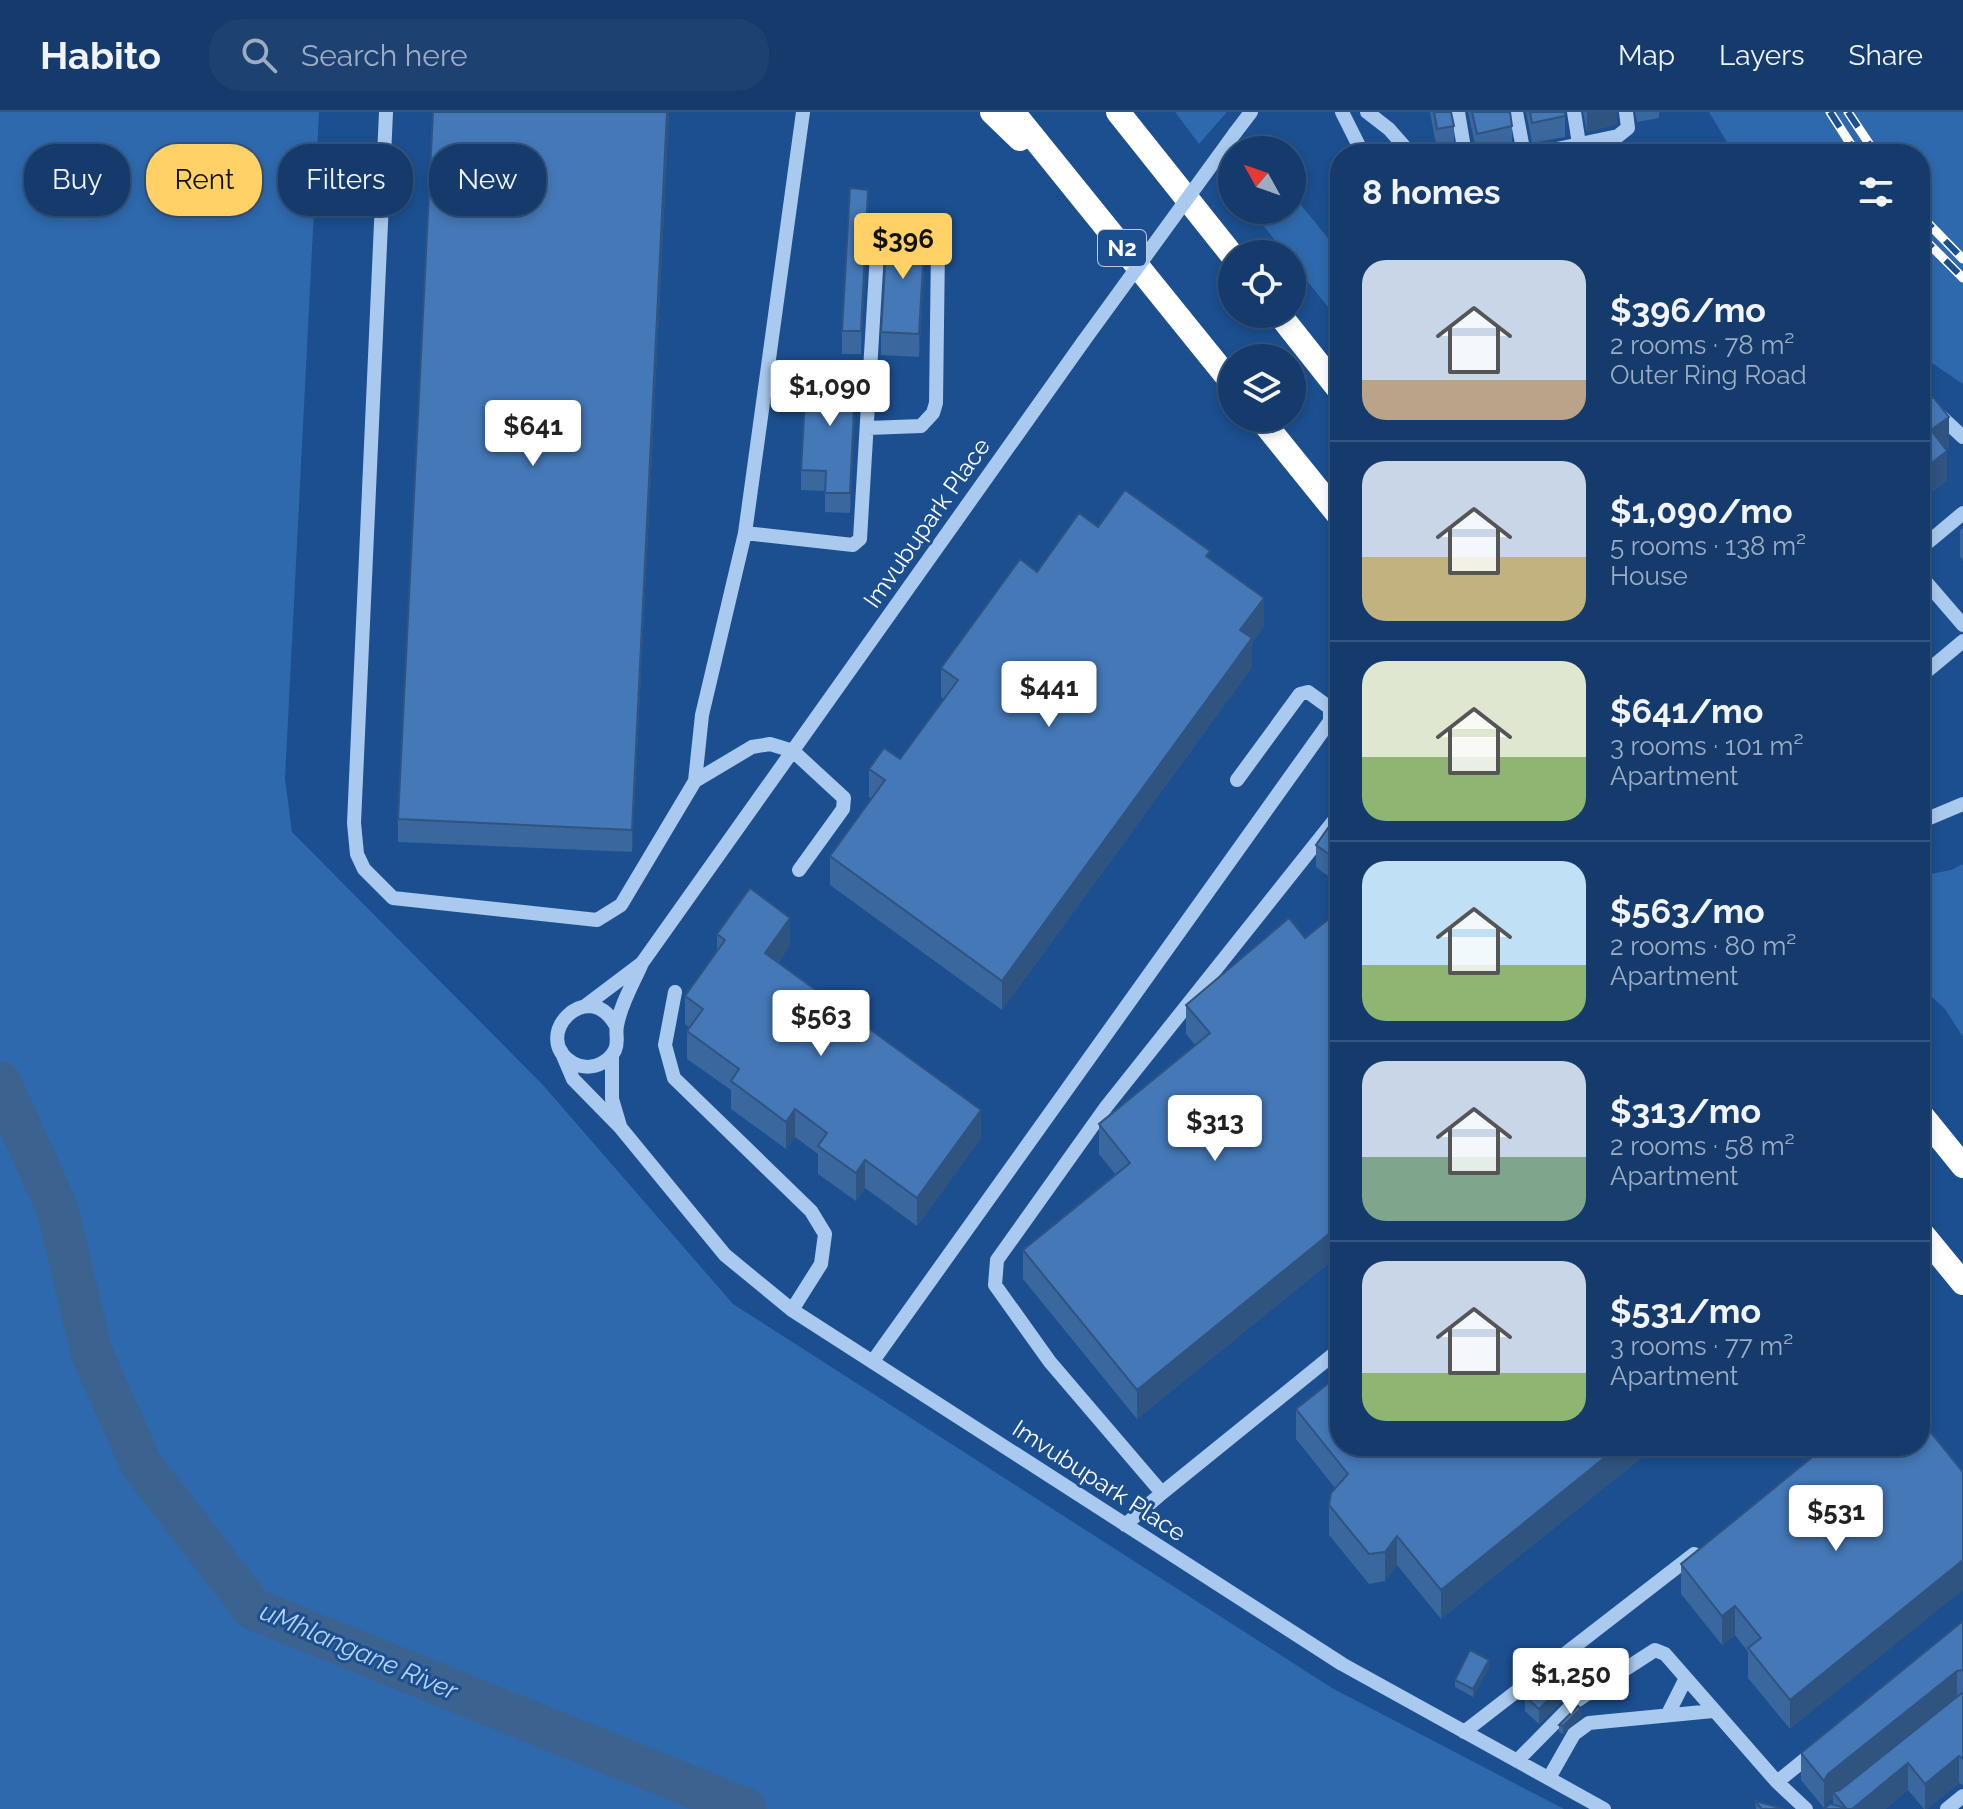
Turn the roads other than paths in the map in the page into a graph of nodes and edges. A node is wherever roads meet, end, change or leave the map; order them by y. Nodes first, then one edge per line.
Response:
1 (386, 112) edge
2 (803, 112) edge
3 (992, 112) edge
4 (1013, 112) edge
5 (1118, 112) edge
6 (1251, 112) edge
7 (1342, 112) edge
8 (1367, 112) edge
9 (1458, 112) edge
10 (1516, 112) edge
11 (1574, 112) edge
12 (1626, 112) edge
13 (1358, 144) edge
14 (1402, 144) edge
15 (1463, 144) edge
16 (1522, 144) edge
17 (1579, 144) joint
18 (1088, 205) junction
19 (1220, 240) edge
20 (1290, 328) edge
21 (1218, 366) edge
22 (1330, 378) edge
23 (1930, 406) edge
24 (868, 428) junction
25 (1271, 432) edge
26 (1963, 437) edge
27 (1330, 505) edge
28 (1963, 513) edge
29 (745, 533) junction
30 (1930, 541) edge
31 (1930, 587) edge
32 (1963, 625) edge
33 (1963, 641) edge
34 (1930, 669) edge
35 (793, 751) junction
36 (1237, 780) dead end
37 (695, 781) junction
38 (1963, 804) edge
39 (1930, 818) edge
40 (1330, 826) edge
41 (799, 870) dead end
42 (642, 963) junction
43 (675, 992) dead end
44 (585, 1006) junction
45 (616, 1026) junction
46 (561, 1051) junction
47 (612, 1055) junction
48 (1930, 1125) edge
49 (620, 1127) junction
50 (1963, 1166) edge
51 (1930, 1243) edge
52 (1963, 1283) edge
53 (792, 1310) junction
54 (1330, 1357) edge
55 (873, 1361) junction
56 (1162, 1493) junction
57 (1125, 1525) junction
58 (1710, 1541) edge
59 (1686, 1678) junction
60 (1713, 1711) junction
61 (1668, 1714) junction
62 (1464, 1732) junction
63 (1826, 1742) edge
64 (1517, 1761) junction
65 (1549, 1778) junction
66 (1777, 1782) junction
67 (1963, 1796) edge
68 (1604, 1809) edge
69 (1806, 1809) edge
70 (1947, 1809) edge

1 - 37 lane
2 - 29 lane
3 - 18 highway
4 - 18 highway, N2
5 - 19 highway
6 - 35 lane, Imvubupark Place, bridge
7 - 13 lane
8 - 14 lane
9 - 15 lane
10 - 16 lane
11 - 17 lane
12 - 17 lane
18 - 21 highway, N2
20 - 22 highway
23 - 26 lane
24 - 24 lane
24 - 29 lane
25 - 27 highway
28 - 30 lane
29 - 37 lane
31 - 32 lane
33 - 34 lane
35 - 37 lane
35 - 41 lane
35 - 42 lane, Imvubupark Place
36 - 55 lane
38 - 39 lane
40 - 56 lane
42 - 44 lane, Imvubupark Place
42 - 45 lane, Imvubupark Place
43 - 53 lane
44 - 45 lane
44 - 46 lane, Imvubupark Place
45 - 47 lane, Imvubupark Place
46 - 47 lane
46 - 49 lane, Imvubupark Place
47 - 49 lane, Imvubupark Place
48 - 50 highway
49 - 53 lane, Imvubupark Place
51 - 52 highway
53 - 55 lane, Imvubupark Place
54 - 56 lane
55 - 57 lane, Imvubupark Place
56 - 57 lane
57 - 62 lane, Imvubupark Place
58 - 62 lane
59 - 60 lane
59 - 61 lane
59 - 64 lane
60 - 61 lane
60 - 66 lane
61 - 65 lane
62 - 64 lane, Imvubupark Place
63 - 66 lane
64 - 65 lane, Imvubupark Place
65 - 68 lane, Imvubupark Place
66 - 69 lane
67 - 70 lane

